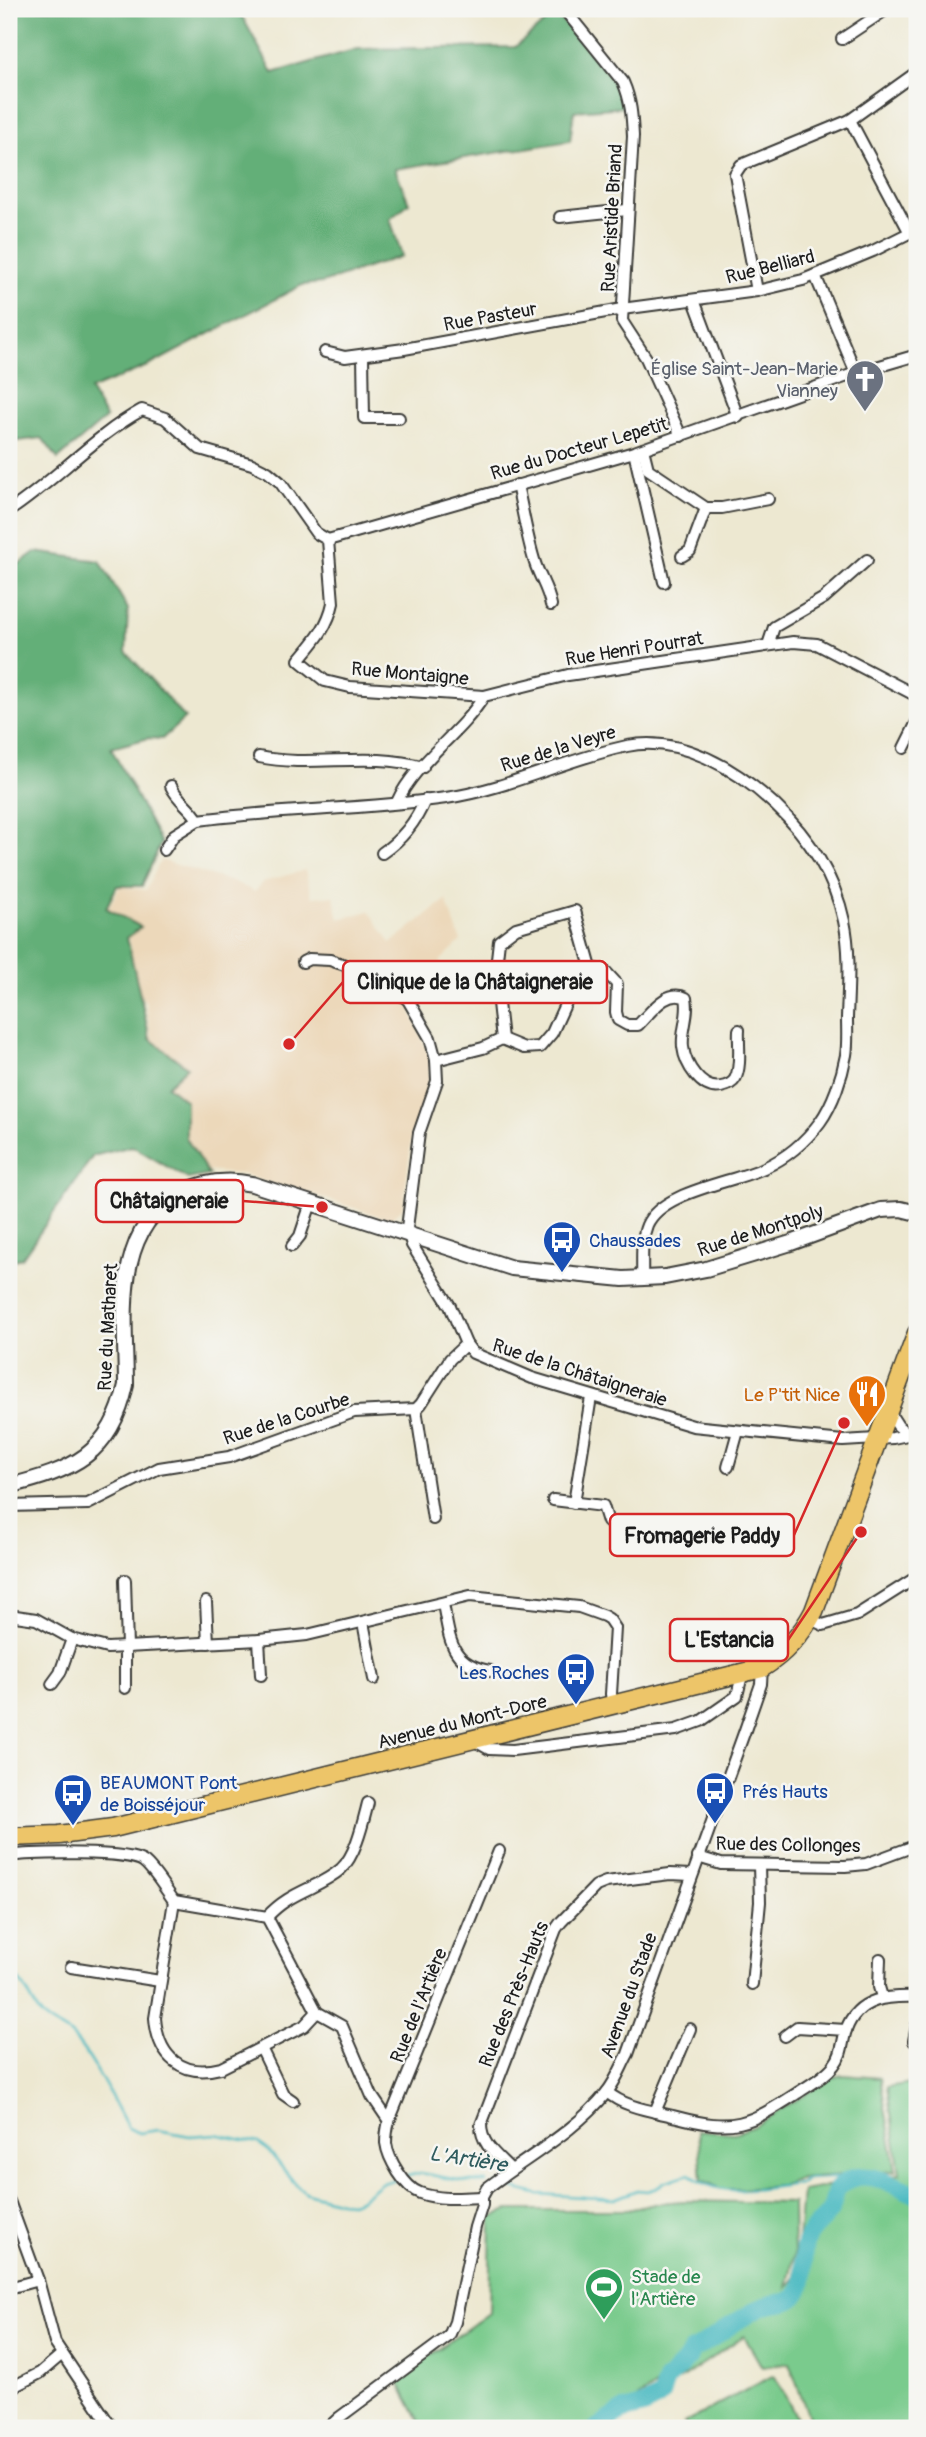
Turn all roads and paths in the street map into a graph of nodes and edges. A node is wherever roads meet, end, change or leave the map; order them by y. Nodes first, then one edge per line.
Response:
1 (564, 9) edge
2 (887, 9) edge
3 (842, 39) dead end
4 (917, 72) edge
5 (850, 120) junction
6 (627, 210) junction
7 (560, 217) dead end
8 (914, 231) edge
9 (815, 275) junction
10 (757, 291) junction
11 (694, 300) junction
12 (622, 309) junction
13 (325, 352) dead end
14 (363, 355) junction
15 (917, 355) edge
16 (856, 373) junction
17 (738, 416) junction
18 (399, 418) dead end
19 (681, 436) junction
20 (638, 450) junction
21 (517, 485) junction
22 (768, 499) dead end
23 (706, 508) junction
24 (9, 511) edge
25 (328, 540) junction
26 (681, 555) dead end
27 (867, 560) dead end
28 (664, 582) dead end
29 (551, 605) dead end
30 (768, 645) junction
31 (484, 696) junction
32 (917, 696) edge
33 (917, 722) edge
34 (904, 748) dead end
35 (259, 757) dead end
36 (423, 767) junction
37 (171, 786) dead end
38 (425, 800) junction
39 (397, 802) junction
40 (198, 820) junction
41 (164, 850) dead end
42 (382, 853) dead end
43 (303, 962) dead end
44 (591, 968) junction
45 (739, 1030) dead end
46 (502, 1040) junction
47 (436, 1060) junction
48 (311, 1203) junction
49 (917, 1213) edge
50 (408, 1234) junction
51 (292, 1246) dead end
52 (642, 1279) junction
53 (917, 1333) edge
54 (466, 1344) junction
55 (591, 1397) junction
56 (416, 1409) junction
57 (888, 1412) junction
58 (738, 1431) junction
59 (913, 1434) edge
60 (879, 1439) junction
61 (728, 1466) dead end
62 (9, 1486) edge
63 (553, 1500) dead end
64 (574, 1503) junction
65 (9, 1506) edge
66 (433, 1519) dead end
67 (608, 1522) dead end
68 (917, 1577) edge
69 (125, 1580) dead end
70 (206, 1602) dead end
71 (443, 1604) junction
72 (9, 1615) edge
73 (810, 1619) junction
74 (363, 1622) junction
75 (72, 1639) junction
76 (260, 1640) junction
77 (208, 1643) junction
78 (126, 1648) junction
79 (762, 1668) junction
80 (489, 1671) dead end
81 (261, 1675) dead end
82 (743, 1675) junction
83 (374, 1679) dead end
84 (52, 1684) dead end
85 (125, 1688) dead end
86 (613, 1706) junction
87 (473, 1740) junction
88 (368, 1803) dead end
89 (9, 1837) edge
90 (917, 1845) edge
91 (499, 1851) dead end
92 (9, 1856) edge
93 (698, 1857) junction
94 (759, 1865) junction
95 (691, 1875) junction
96 (174, 1901) junction
97 (267, 1917) junction
98 (880, 1959) dead end
99 (71, 1967) dead end
100 (160, 1982) junction
101 (752, 1984) dead end
102 (882, 1997) junction
103 (917, 1997) edge
104 (317, 2011) junction
105 (917, 2025) edge
106 (690, 2029) dead end
107 (846, 2030) junction
108 (785, 2036) dead end
109 (914, 2041) dead end
110 (261, 2048) junction
111 (607, 2092) junction
112 (293, 2101) dead end
113 (655, 2112) junction
114 (389, 2121) junction
115 (511, 2170) junction
116 (484, 2192) junction
117 (9, 2201) edge
118 (37, 2280) junction
119 (9, 2288) edge
120 (61, 2355) junction
121 (9, 2389) edge
122 (112, 2428) edge
123 (328, 2428) edge

1 - 6 street, Rue Aristide Briand
2 - 3 street
4 - 5 street
5 - 8 street
5 - 10 street
6 - 7 street
6 - 12 street, Rue Aristide Briand
8 - 9 street, Rue Belliard
9 - 10 street, Rue Belliard
9 - 16 street
10 - 11 street, Rue Belliard
11 - 12 street, Rue Belliard
11 - 17 street
12 - 14 street, Rue Pasteur
12 - 19 street, Rue Aristide Briand
13 - 14 street, Rue Pasteur
14 - 18 street
15 - 16 street, Rue du Docteur Lepetit
16 - 17 street, Rue du Docteur Lepetit
17 - 19 street, Rue du Docteur Lepetit
19 - 20 street, Rue du Docteur Lepetit
20 - 21 street, Rue du Docteur Lepetit
20 - 23 street
20 - 28 street
21 - 25 street, Rue du Docteur Lepetit
21 - 29 street
22 - 23 street
23 - 26 street
24 - 25 street
25 - 31 street, Rue Montaigne
27 - 30 street
30 - 31 street, Rue Henri Pourrat
30 - 32 street, Rue Henri Pourrat
31 - 36 street
33 - 34 street
35 - 36 street
36 - 39 street
37 - 40 street
38 - 39 street, Rue de la Veyre
38 - 42 street
38 - 52 street, Rue de la Veyre
39 - 40 street, Rue de la Veyre
40 - 41 street
43 - 47 street
44 - 45 street
44 - 46 street
44 - 46 street
46 - 47 street
47 - 50 street
48 - 50 street, Rue du Matharet
48 - 51 street
48 - 62 street, Rue du Matharet
49 - 52 street, Rue de Montpoly
50 - 52 street, Rue de Montpoly
50 - 54 street, Rue de la Châtaigneraie
53 - 57 main road, Avenue du Mont-Dore
54 - 55 street, Rue de la Châtaigneraie
54 - 56 street
55 - 58 street, Rue de la Châtaigneraie
55 - 64 street
56 - 65 street, Rue de la Courbe
56 - 66 street
57 - 59 street
57 - 60 main road, Avenue du Mont-Dore
58 - 60 street, Rue de la Châtaigneraie
58 - 61 street
59 - 60 street, Rue de la Châtaigneraie
60 - 73 main road, Avenue du Mont-Dore
63 - 64 street
64 - 67 street
68 - 73 street
69 - 78 street
70 - 77 street
71 - 74 street
71 - 80 street
71 - 86 street
72 - 75 street
73 - 79 main road, Avenue du Mont-Dore
74 - 76 street
74 - 83 street
75 - 78 street
75 - 84 street
76 - 77 street
76 - 81 street
77 - 78 street
78 - 85 street
79 - 82 main road, Avenue du Mont-Dore
79 - 93 street, Avenue du Stade
82 - 86 main road, Avenue du Mont-Dore
82 - 87 street
86 - 87 main road, Avenue du Mont-Dore
87 - 89 main road, Avenue du Mont-Dore
88 - 97 street
90 - 94 street, Rue des Collonges
91 - 114 street, Rue de l'Artière
92 - 96 street
93 - 94 street, Rue des Collonges
93 - 95 street, Avenue du Stade
94 - 101 street
95 - 111 street, Avenue du Stade
95 - 115 street, Rue des Près-Hauts
96 - 97 street
96 - 100 street
97 - 104 street
98 - 102 street
99 - 100 street
100 - 110 street
102 - 103 street
102 - 107 street
104 - 110 street
104 - 114 street
105 - 109 street
106 - 113 street
107 - 108 street
107 - 113 street
110 - 112 street
111 - 113 street
111 - 115 street, Avenue du Stade
114 - 116 street, Rue de l'Artière
115 - 116 street, Avenue du Stade
116 - 123 street
117 - 118 street
118 - 119 street
118 - 120 street
120 - 121 street
120 - 122 street

